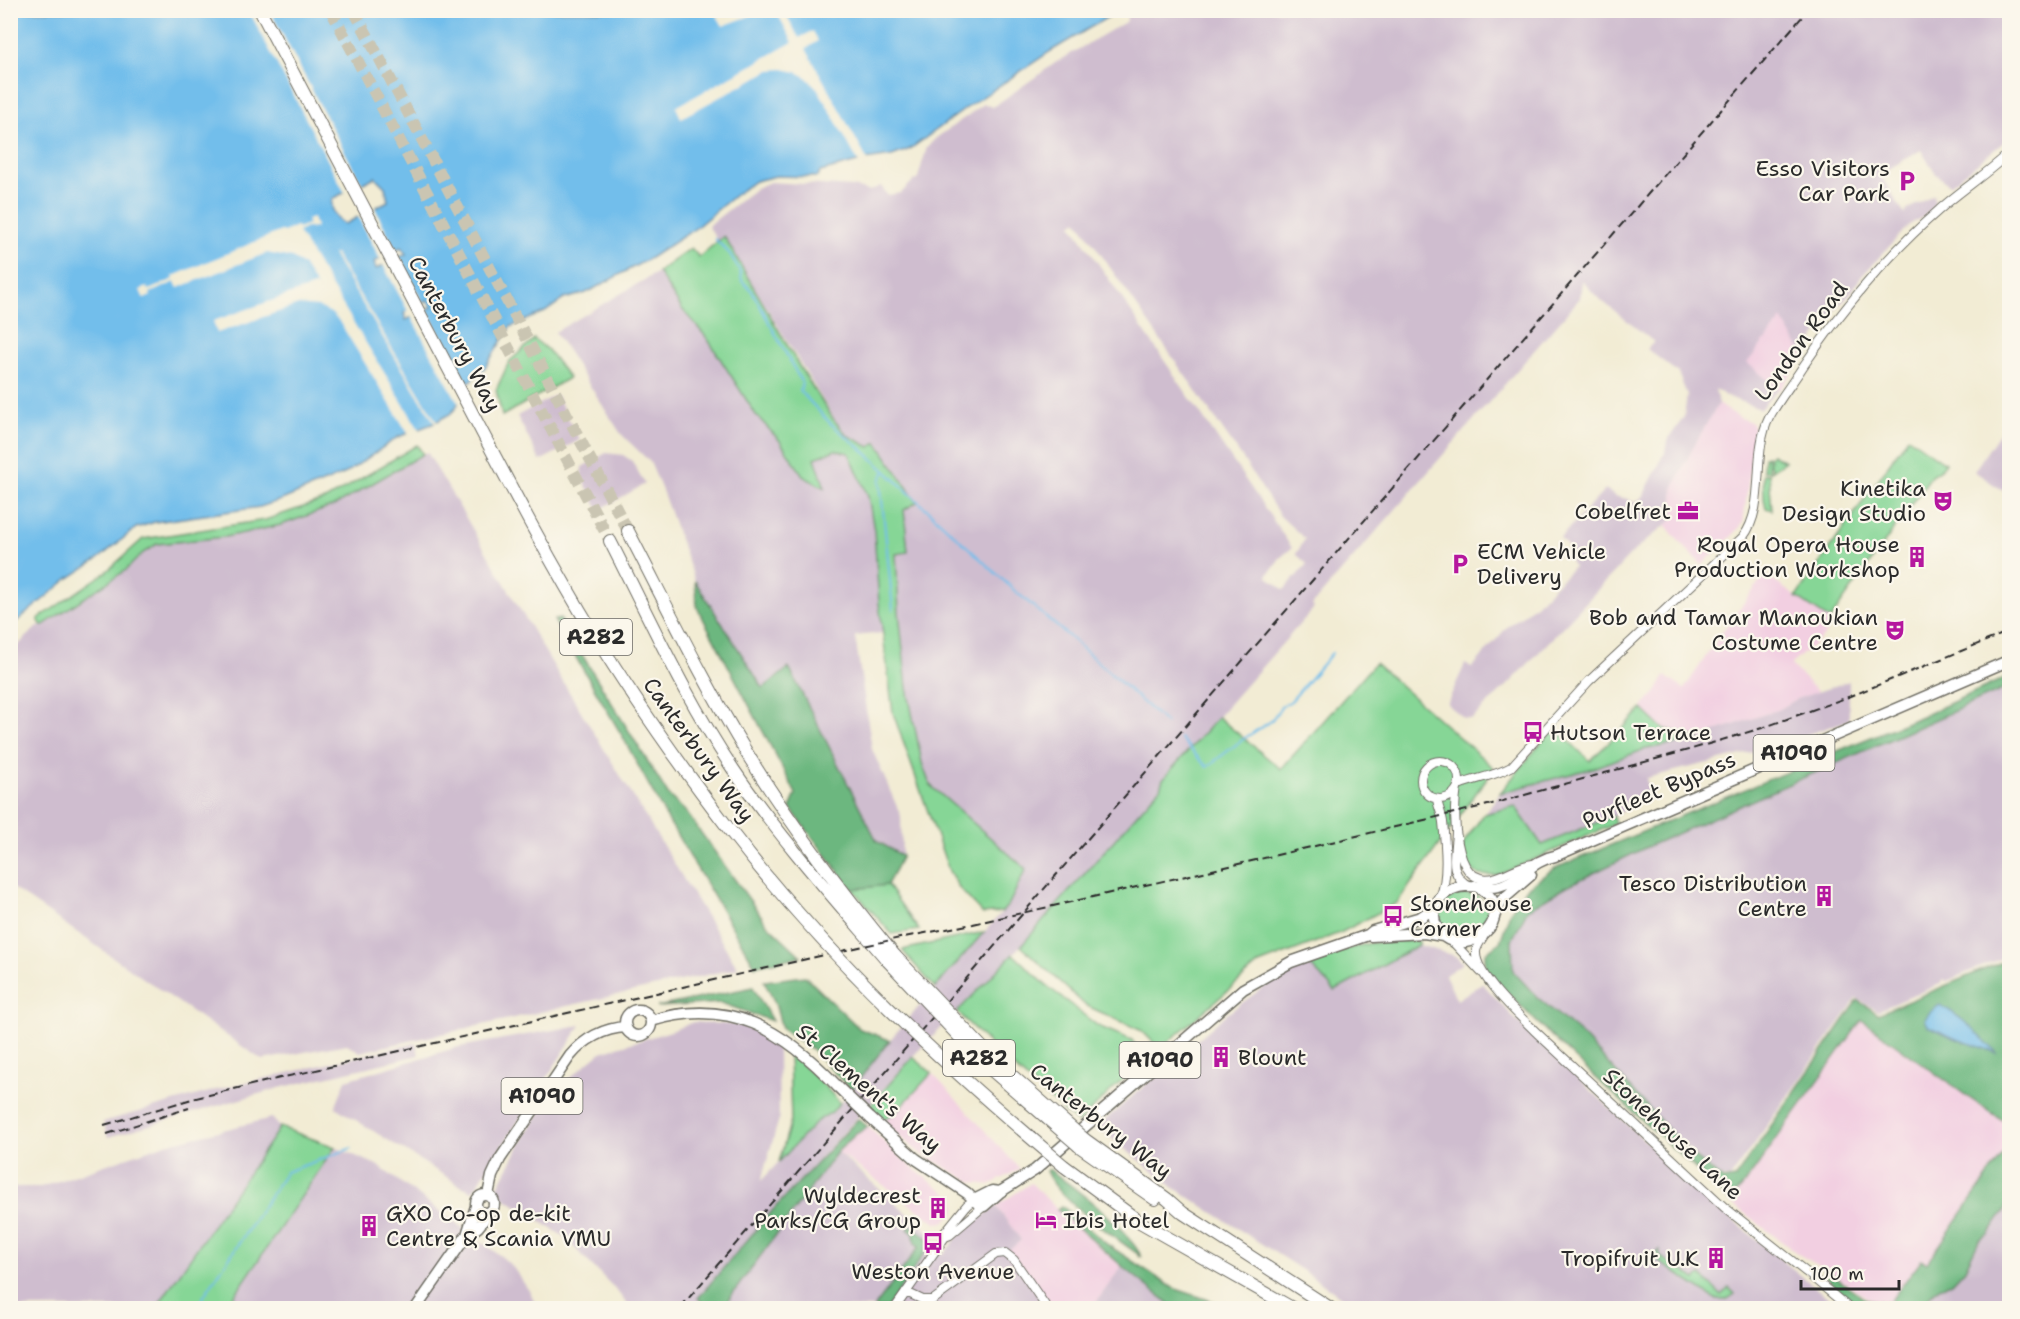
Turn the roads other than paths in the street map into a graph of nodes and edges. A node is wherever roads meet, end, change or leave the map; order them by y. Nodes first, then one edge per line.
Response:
1 (260, 10) edge
2 (2010, 153) edge
3 (628, 531) tunnel mouth
4 (610, 541) tunnel mouth
5 (2010, 660) edge
6 (1457, 771) junction
7 (1477, 778) junction
8 (1458, 787) junction
9 (1437, 799) junction
10 (1456, 831) junction
11 (1555, 856) junction
12 (1533, 864) junction
13 (1473, 886) junction
14 (1437, 904) junction
15 (1495, 916) junction
16 (1487, 931) junction
17 (869, 932) junction
18 (1368, 935) junction
19 (1447, 939) junction
20 (1484, 974) junction
21 (651, 1021) junction
22 (626, 1027) junction
23 (1000, 1192) junction
24 (488, 1195) junction
25 (974, 1200) junction
26 (476, 1206) junction
27 (984, 1206) junction
28 (490, 1212) junction
29 (467, 1234) junction
30 (945, 1237) junction
31 (906, 1292) junction
32 (416, 1308) edge
33 (895, 1308) edge
34 (1047, 1308) edge
35 (1292, 1308) edge
36 (1330, 1308) edge
37 (1849, 1308) edge

1 - 35 highway, Canterbury Way / A282, bridge
2 - 7 street, London Road
3 - 17 highway, Canterbury Way / A282
4 - 17 highway, Canterbury Way / A282
5 - 11 main road, Purfleet Bypass / A1090
6 - 7 street
6 - 8 street
6 - 9 street
7 - 8 street, London Road
8 - 9 street
8 - 10 street
9 - 14 street
10 - 12 street
10 - 13 street
11 - 12 main road, Purfleet Bypass / A1090
11 - 15 main road, Purfleet Bypass / A1090
12 - 13 main road, Purfleet Bypass / A1090
13 - 14 main road, A1090
13 - 15 main road
14 - 18 main road, A1090
14 - 19 main road
15 - 16 main road, A1090
16 - 19 main road, A1090
16 - 20 street, Stonehouse Lane
17 - 36 highway, Canterbury Way / A282, bridge
18 - 19 main road, A1090
18 - 23 main road, A1090
19 - 20 street, Stonehouse Lane
20 - 37 street, Stonehouse Lane
21 - 22 main road, St Clement's Way / A1090
21 - 22 main road, St Clement's Way / A1090
21 - 25 main road, St Clement's Way / A1090, bridge
22 - 24 main road, A1090
23 - 25 main road, A1090
23 - 27 main road, A1090
24 - 26 main road
24 - 28 main road
25 - 27 main road, St Clement's Way / A1090
25 - 30 street
26 - 28 main road
26 - 29 main road
27 - 30 street
28 - 29 main road
29 - 32 main road
30 - 31 street
31 - 33 street
31 - 34 street

